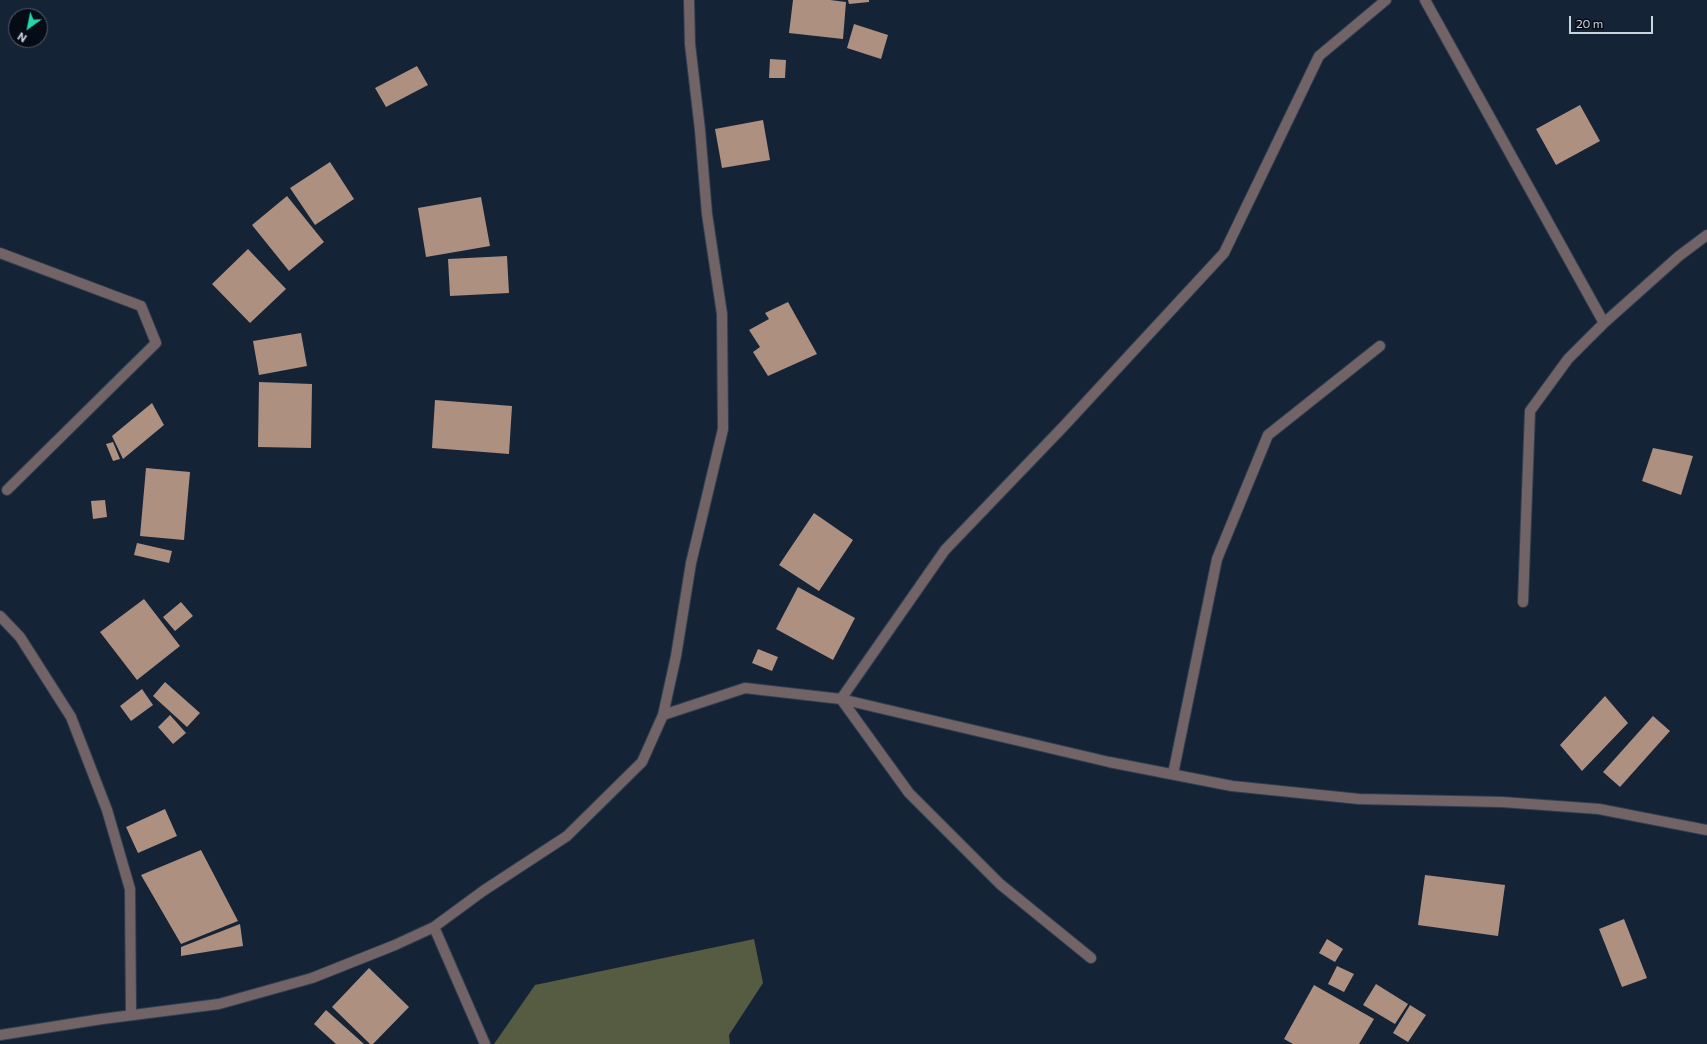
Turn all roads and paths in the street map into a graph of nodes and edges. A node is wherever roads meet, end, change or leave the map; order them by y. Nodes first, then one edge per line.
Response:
1 (689, 0) edge
2 (1386, 0) edge
3 (1425, 0) edge
4 (1707, 235) edge
5 (0, 253) edge
6 (1604, 323) junction
7 (1380, 346) dead end
8 (7, 490) dead end
9 (1522, 602) dead end
10 (0, 616) edge
11 (841, 699) junction
12 (664, 715) junction
13 (1173, 774) junction
14 (1707, 830) edge
15 (434, 927) junction
16 (1091, 958) dead end
17 (131, 1015) junction
18 (0, 1035) edge
19 (485, 1044) edge

1 - 12 street
2 - 11 street
3 - 6 street
4 - 6 street
5 - 8 street
6 - 9 street
7 - 13 street
10 - 17 street
11 - 12 street
11 - 13 street
11 - 16 street
12 - 15 street
13 - 14 street
15 - 17 street
15 - 19 street
17 - 18 street

